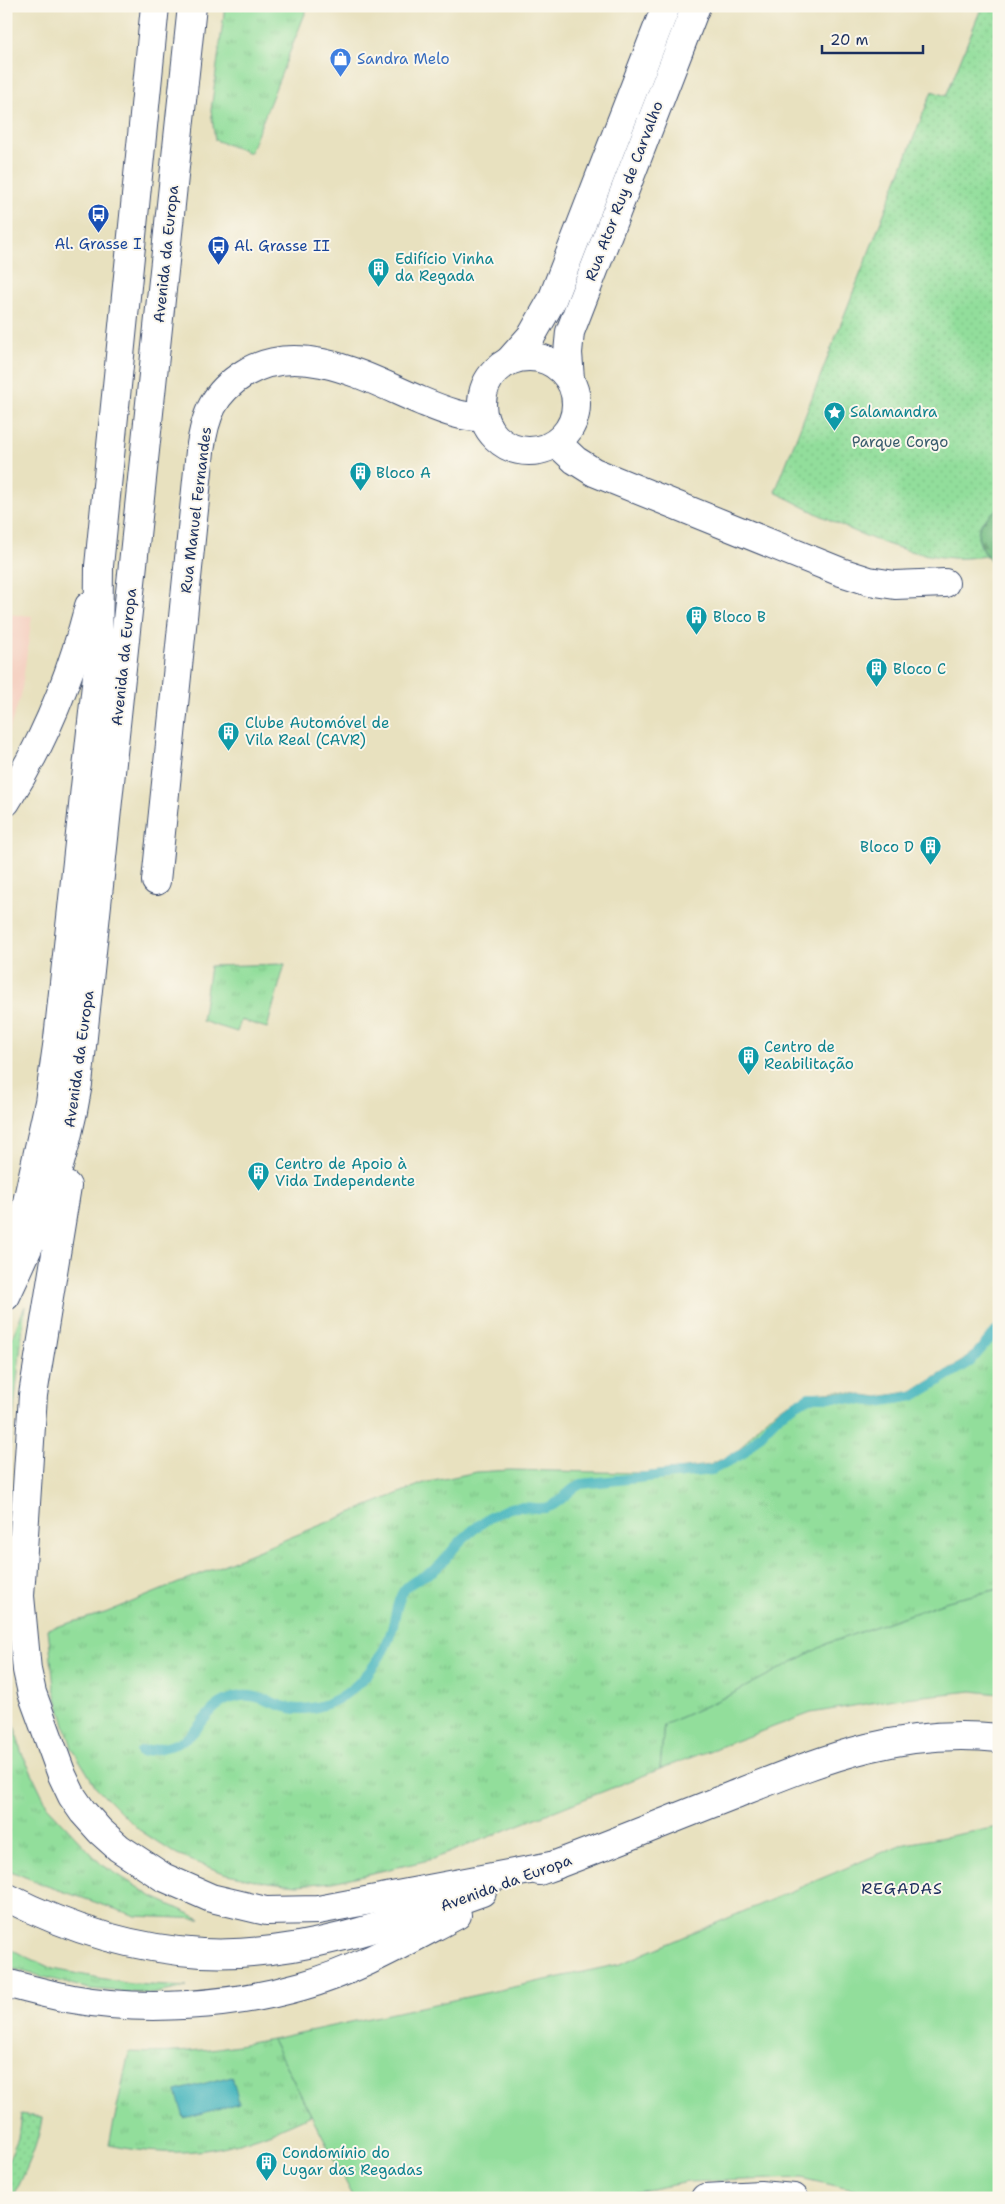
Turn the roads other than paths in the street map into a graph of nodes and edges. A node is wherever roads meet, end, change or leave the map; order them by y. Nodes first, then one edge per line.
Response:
1 (155, 6) edge
2 (192, 6) edge
3 (666, 6) edge
4 (696, 6) edge
5 (509, 361) junction
6 (570, 379) junction
7 (483, 417) junction
8 (558, 443) junction
9 (99, 566) junction
10 (945, 582) dead end
11 (6, 802) edge
12 (156, 881) dead end
13 (78, 1084) junction
14 (6, 1291) edge
15 (6, 1296) edge
16 (999, 1738) edge
17 (556, 1865) junction
18 (6, 1897) edge
19 (6, 1983) edge
20 (705, 2198) edge
21 (794, 2198) edge

1 - 9 main road, Avenida da Europa
2 - 13 main road, Avenida da Europa
3 - 5 main road, Rua Ator Ruy de Carvalho
4 - 6 main road, Rua Ator Ruy de Carvalho
5 - 6 main road
5 - 7 main road
6 - 8 main road
7 - 8 main road
7 - 12 main road, Rua Manuel Fernandes
8 - 10 main road
9 - 11 main road
9 - 14 main road, Avenida da Europa
13 - 15 main road, Avenida da Europa
13 - 17 main road
16 - 17 main road, Avenida da Europa
17 - 18 main road, Avenida da Europa
17 - 19 main road
20 - 21 main road

